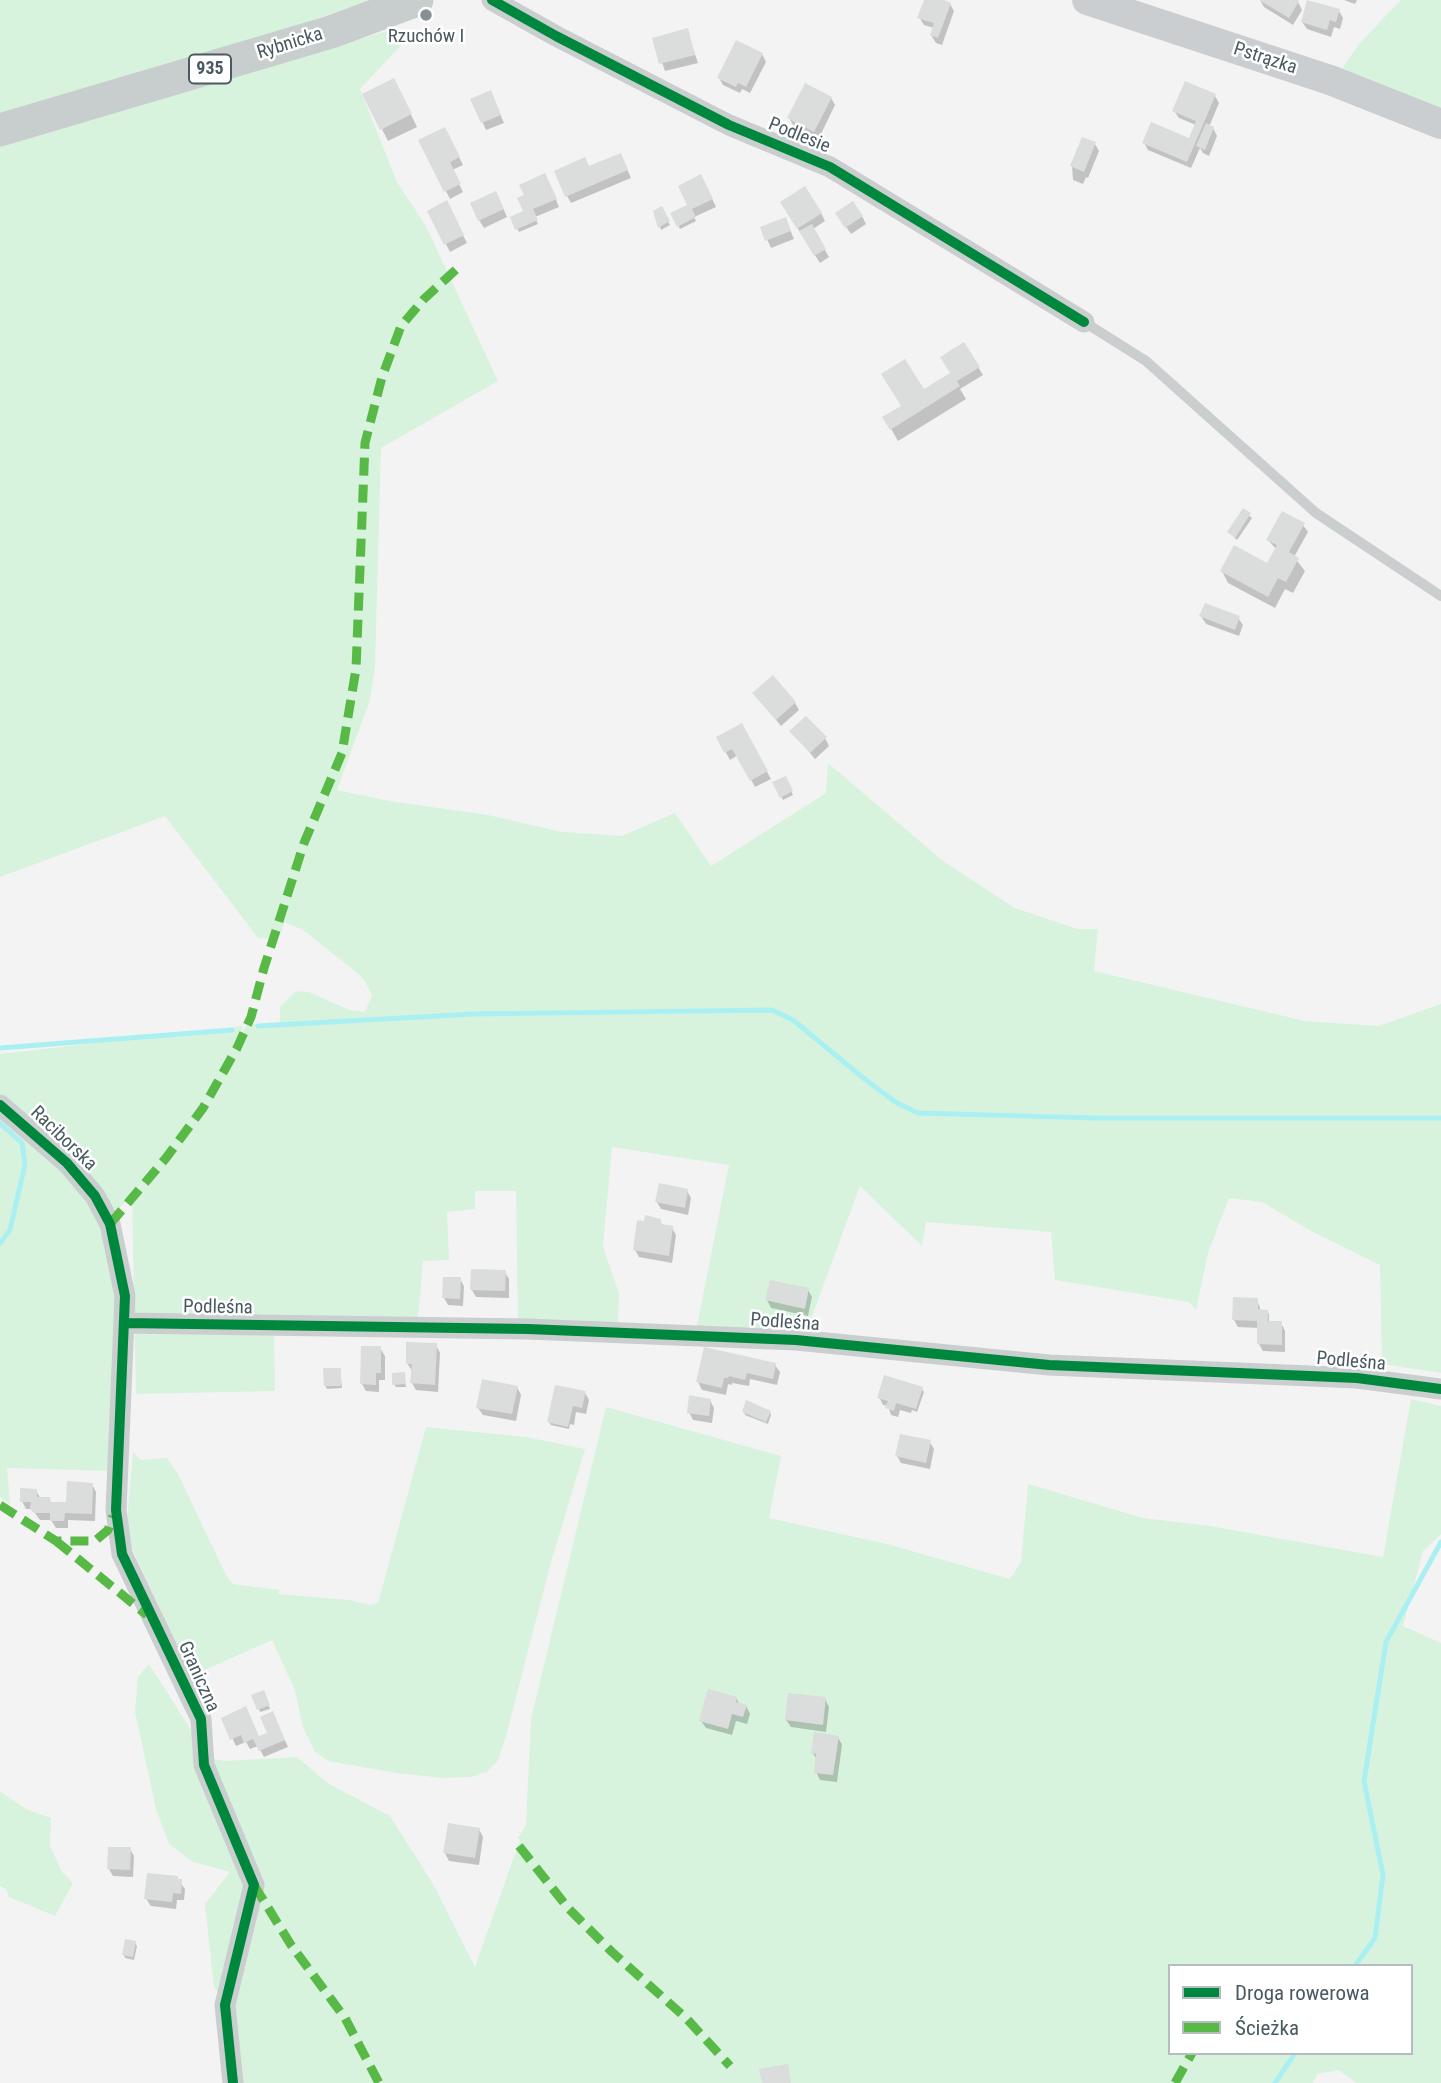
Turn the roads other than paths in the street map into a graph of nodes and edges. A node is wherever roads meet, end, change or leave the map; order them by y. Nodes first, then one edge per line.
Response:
1 (417, 0) edge
2 (492, 0) edge
3 (1087, 0) edge
4 (1441, 124) edge
5 (0, 130) edge
6 (1084, 322) joint
7 (1441, 596) edge
8 (0, 1105) edge
9 (125, 1324) junction
10 (1441, 1389) edge
11 (233, 2083) edge

1 - 5 main road, Rybnicka / 935
2 - 6 street, Podlesie
3 - 4 main road, Pstrązka
6 - 7 lane
8 - 9 street, Raciborska
9 - 10 street, Podleśna
9 - 11 street, Graniczna

